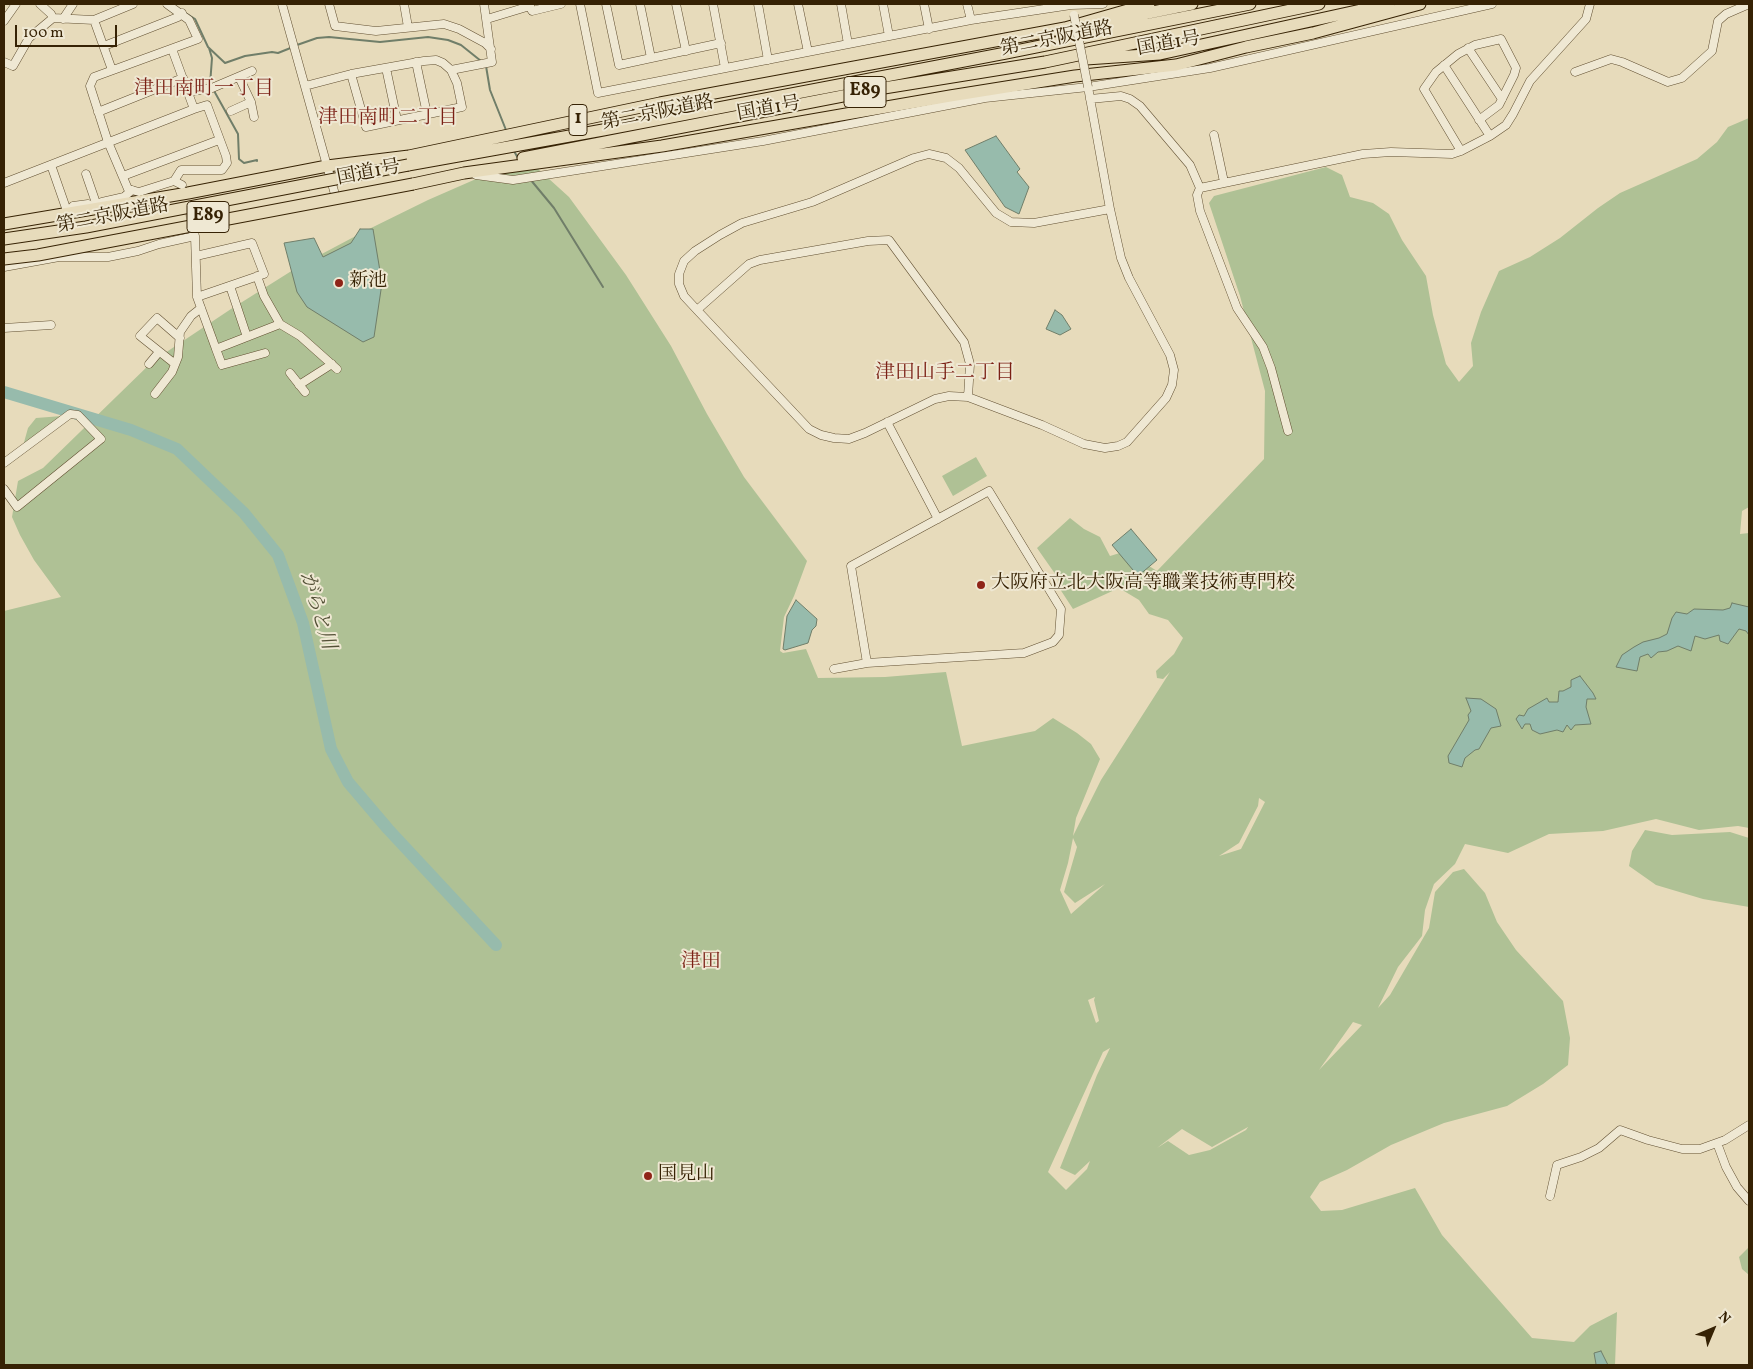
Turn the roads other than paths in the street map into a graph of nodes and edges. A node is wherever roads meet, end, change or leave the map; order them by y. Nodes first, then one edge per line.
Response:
1 (16, 4) edge
2 (40, 4) edge
3 (73, 4) edge
4 (133, 4) edge
5 (167, 4) edge
6 (282, 4) edge
7 (329, 4) edge
8 (404, 4) edge
9 (484, 4) edge
10 (561, 4) edge
11 (580, 4) edge
12 (606, 4) edge
13 (640, 4) edge
14 (676, 4) edge
15 (713, 4) edge
16 (758, 4) edge
17 (798, 4) edge
18 (841, 4) edge
19 (883, 4) edge
20 (924, 4) edge
21 (967, 4) edge
22 (1071, 4) edge
23 (1103, 4) edge
24 (1149, 4) edge
25 (1192, 4) edge
26 (1250, 4) edge
27 (1319, 4) edge
28 (1420, 4) edge
29 (1492, 4) edge
30 (1590, 4) edge
31 (1749, 4) edge
32 (530, 5) edge
33 (1404, 8) junction
34 (182, 13) junction
35 (53, 18) junction
36 (62, 19) junction
37 (94, 20) junction
38 (487, 20) junction
39 (971, 20) junction
40 (4, 21) edge
41 (408, 27) junction
42 (929, 29) junction
43 (889, 36) junction
44 (721, 43) junction
45 (848, 44) junction
46 (104, 46) junction
47 (1030, 48) junction
48 (1468, 48) junction
49 (172, 49) junction
50 (491, 49) junction
51 (686, 51) junction
52 (808, 52) junction
53 (651, 58) junction
54 (768, 60) junction
55 (4, 62) edge
56 (416, 62) junction
57 (1045, 62) junction
58 (1444, 66) junction
59 (386, 68) junction
60 (725, 68) junction
61 (112, 70) junction
62 (451, 70) junction
63 (252, 71) dead end
64 (1575, 72) dead end
65 (351, 74) junction
66 (239, 77) junction
67 (183, 78) junction
68 (305, 86) junction
69 (1088, 87) junction
70 (188, 92) junction
71 (1090, 99) junction
72 (1502, 99) junction
73 (252, 102) junction
74 (194, 108) junction
75 (231, 110) dead end
76 (98, 112) junction
77 (426, 114) junction
78 (254, 117) dead end
79 (397, 120) junction
80 (1479, 120) junction
81 (1214, 135) dead end
82 (1490, 136) junction
83 (219, 140) junction
84 (108, 142) junction
85 (1461, 151) junction
86 (51, 165) junction
87 (327, 166) junction
88 (464, 173) junction
89 (86, 174) dead end
90 (123, 176) junction
91 (412, 181) junction
92 (1224, 182) junction
93 (4, 183) edge
94 (1200, 188) junction
95 (132, 190) junction
96 (336, 198) junction
97 (96, 203) junction
98 (114, 205) junction
99 (1110, 210) junction
100 (68, 211) junction
101 (4, 222) edge
102 (4, 239) edge
103 (4, 254) edge
104 (196, 256) junction
105 (4, 259) edge
106 (4, 267) edge
107 (258, 276) junction
108 (230, 286) junction
109 (197, 297) junction
110 (201, 308) junction
111 (697, 310) junction
112 (280, 324) junction
113 (51, 325) dead end
114 (4, 328) edge
115 (247, 337) junction
116 (180, 338) junction
117 (216, 349) junction
118 (159, 352) junction
119 (265, 353) dead end
120 (149, 364) dead end
121 (175, 364) junction
122 (290, 373) dead end
123 (300, 386) junction
124 (305, 392) dead end
125 (156, 394) dead end
126 (968, 397) junction
127 (887, 422) junction
128 (1288, 431) dead end
129 (4, 463) edge
130 (4, 489) edge
131 (938, 519) junction
132 (867, 663) junction
133 (834, 669) dead end
134 (1749, 1125) edge
135 (1717, 1143) junction
136 (1550, 1196) dead end
137 (1749, 1201) edge

1 - 40 street
2 - 35 street
3 - 36 street
4 - 37 street
5 - 34 street
6 - 68 street
7 - 41 street
8 - 41 street
9 - 38 street
10 - 32 street
11 - 60 street
12 - 53 street
13 - 53 street
14 - 51 street
15 - 44 street
16 - 54 street
17 - 52 street
18 - 45 street
19 - 43 street
20 - 42 street
21 - 39 street
22 - 23 street
22 - 39 street
22 - 69 street, bridge
24 - 87 highway, 国道1号 / 1
25 - 47 highway
26 - 47 highway, 第二京阪道路 / E89
27 - 57 highway, 第二京阪道路 / E89
28 - 33 highway, 国道1号 / 1
29 - 69 street
30 - 82 street
31 - 64 street
32 - 38 street
33 - 57 highway
33 - 88 highway, 国道1号 / 1
34 - 46 street
34 - 49 street
35 - 36 street
35 - 55 street
36 - 37 street
37 - 46 street
38 - 50 street
39 - 42 street
41 - 50 street
42 - 43 street
43 - 45 street
44 - 51 street
44 - 60 street
45 - 52 street
46 - 61 street
47 - 102 highway, 第二京阪道路 / E89, bridge
48 - 58 street
48 - 72 street
48 - 72 street
49 - 61 street
49 - 67 street
50 - 62 street
51 - 53 street
52 - 54 street
54 - 60 street
56 - 59 street
56 - 62 street
56 - 77 street
57 - 91 highway, 第二京阪道路 / E89
58 - 80 street
58 - 85 street
59 - 65 street
59 - 79 street
61 - 76 street
62 - 77 street
63 - 66 street
65 - 68 street
65 - 79 street
66 - 70 street
66 - 73 street
67 - 70 street
67 - 76 street
68 - 87 street
69 - 71 street
69 - 88 street
70 - 74 street
71 - 94 street
71 - 99 street
72 - 80 street
73 - 75 street
73 - 78 street
74 - 83 street
74 - 84 street
76 - 84 street
77 - 79 street
80 - 82 street
81 - 92 street
82 - 85 street
83 - 90 street
83 - 95 street
84 - 86 street
84 - 90 street
85 - 92 street
86 - 93 street
86 - 100 street
87 - 96 street
87 - 98 highway, 国道1号 / 1
88 - 91 highway, 国道1号 / 1
89 - 97 street
90 - 95 street
91 - 96 highway, 国道1号 / 1, bridge
91 - 103 highway, 第二京阪道路 / E89
92 - 94 street
94 - 128 street
95 - 97 street
96 - 105 highway, 国道1号 / 1, bridge
97 - 100 street
98 - 100 street
98 - 101 highway, 国道1号 / 1
99 - 111 street
99 - 126 street
100 - 101 street
104 - 106 street
104 - 107 street
104 - 109 street
107 - 108 street
107 - 112 street
108 - 109 street
108 - 115 street
109 - 110 street
110 - 116 street
110 - 117 street
111 - 126 street
111 - 127 street
112 - 115 street
112 - 123 street
113 - 114 street
115 - 117 street
116 - 118 street
116 - 121 street
117 - 119 street
118 - 120 street
118 - 121 street
121 - 125 street
122 - 123 street
123 - 124 street
126 - 127 street
127 - 131 street
129 - 130 street
131 - 132 street
131 - 132 street
132 - 133 street
134 - 135 street
135 - 136 street
135 - 137 street

